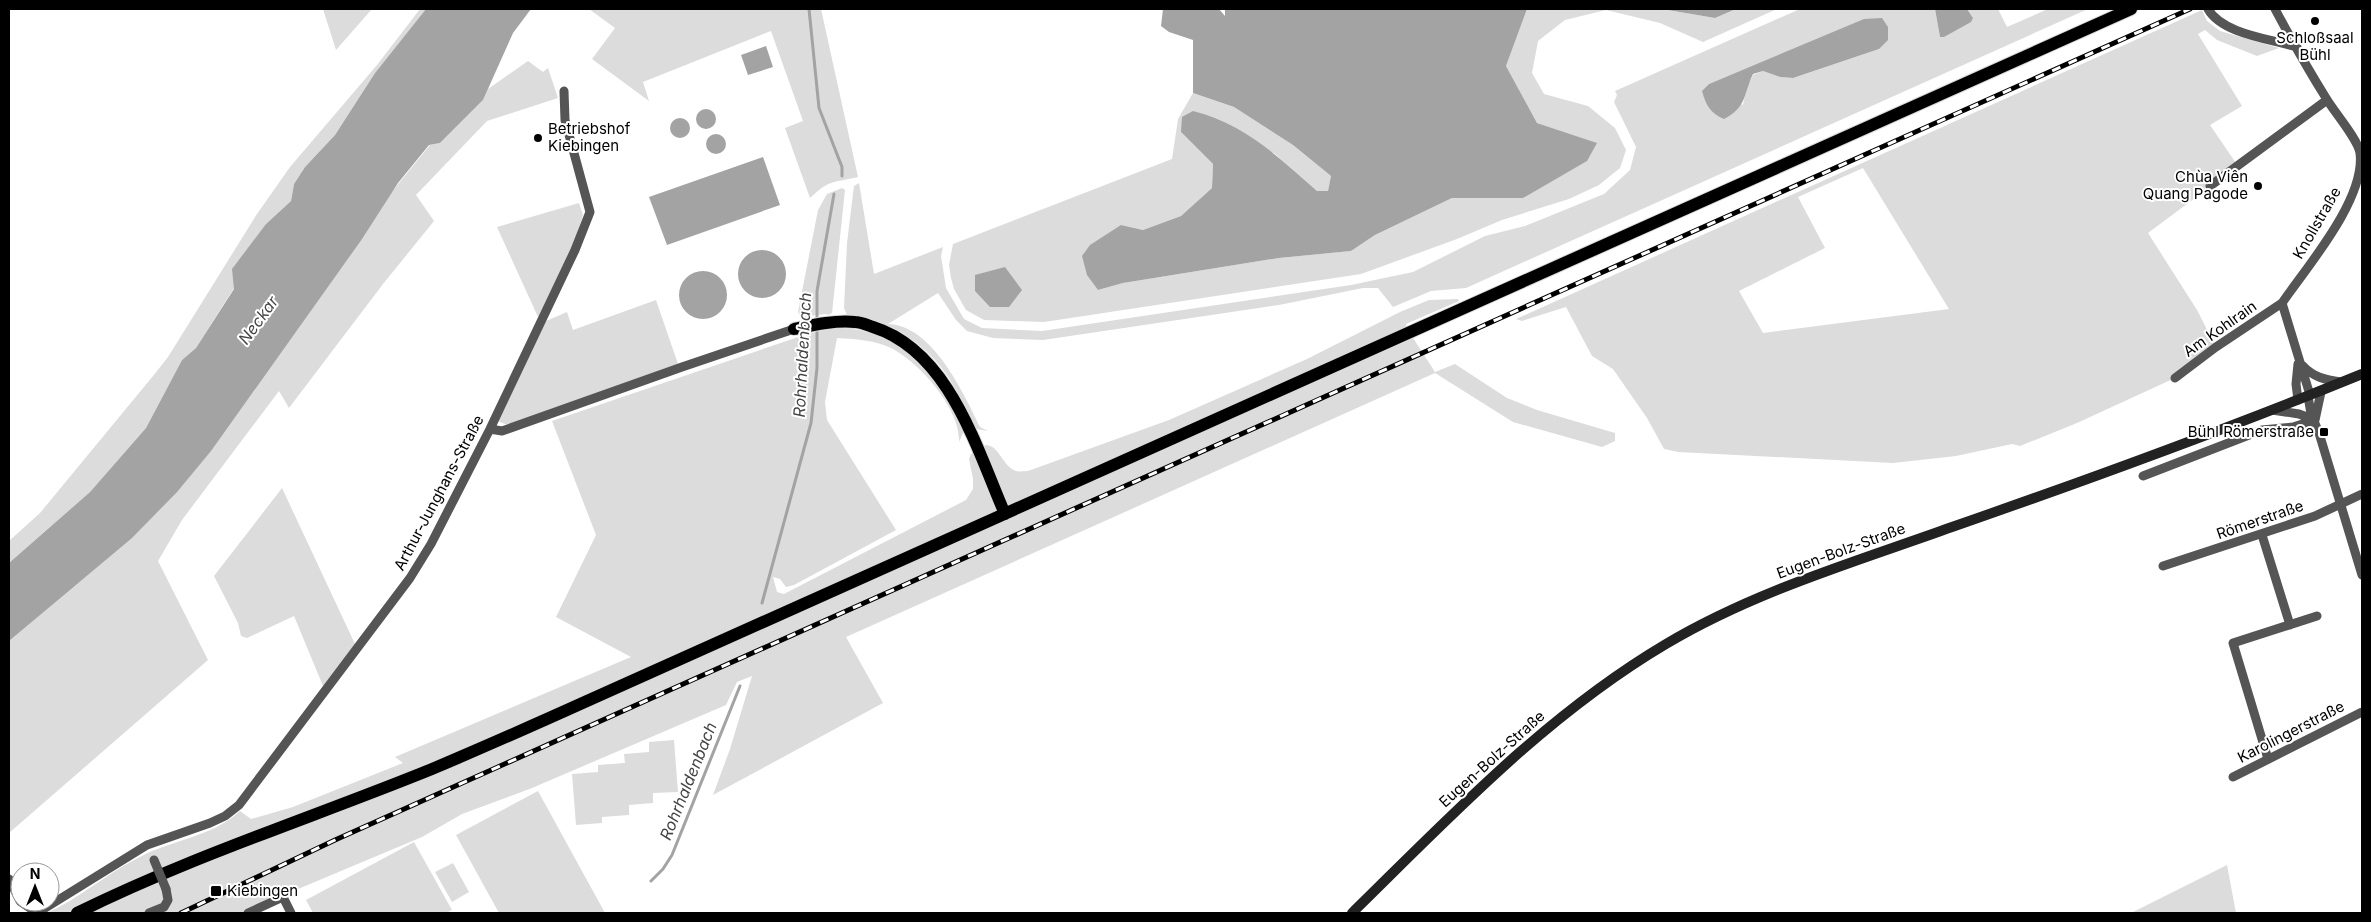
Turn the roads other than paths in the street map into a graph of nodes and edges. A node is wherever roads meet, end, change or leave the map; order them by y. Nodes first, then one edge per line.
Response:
1 (2131, 9) edge
2 (2208, 9) edge
3 (2276, 9) edge
4 (2297, 47) junction
5 (564, 91) dead end
6 (2327, 100) junction
7 (2361, 152) edge
8 (2210, 186) dead end
9 (2282, 303) junction
10 (799, 328) joint
11 (2299, 361) junction
12 (2362, 374) edge
13 (2175, 378) dead end
14 (2342, 382) junction
15 (2321, 392) junction
16 (2305, 397) junction
17 (2272, 410) junction
18 (2315, 420) junction
19 (490, 429) junction
20 (2143, 476) dead end
21 (2362, 494) edge
22 (2341, 505) junction
23 (1005, 514) junction
24 (2262, 535) junction
25 (2163, 566) dead end
26 (2362, 575) edge
27 (2318, 616) dead end
28 (2290, 625) junction
29 (2362, 712) edge
30 (2268, 759) junction
31 (2233, 777) dead end
32 (147, 845) junction
33 (60, 899) edge
34 (77, 913) edge
35 (149, 913) edge
36 (248, 913) edge
37 (291, 913) edge
38 (1352, 913) edge

1 - 23 main road
2 - 4 street
3 - 4 street, Knollstraße
4 - 6 street, Knollstraße
5 - 19 street, Arthur-Junghans-Straße
6 - 7 street, Knollstraße
6 - 8 street
7 - 9 street, Knollstraße
9 - 11 street
9 - 13 street, Am Kohlrain
10 - 19 street
10 - 23 main road
11 - 14 street
11 - 16 street
12 - 14 street, Eugen-Bolz-Straße
14 - 15 street, Eugen-Bolz-Straße
15 - 16 street, Eugen-Bolz-Straße
15 - 18 street
16 - 17 street, Eugen-Bolz-Straße
16 - 18 street
17 - 18 street
17 - 38 street, Eugen-Bolz-Straße
18 - 20 street
18 - 22 street
19 - 32 street, Arthur-Junghans-Straße
21 - 22 street, Römerstraße
22 - 24 street, Römerstraße
22 - 26 street
23 - 34 main road
24 - 25 street, Römerstraße
24 - 28 street
27 - 28 street
28 - 30 street
29 - 30 street, Karolingerstraße
30 - 31 street, Karolingerstraße
32 - 33 street, Arthur-Junghans-Straße
32 - 35 street, bridge
36 - 37 street

